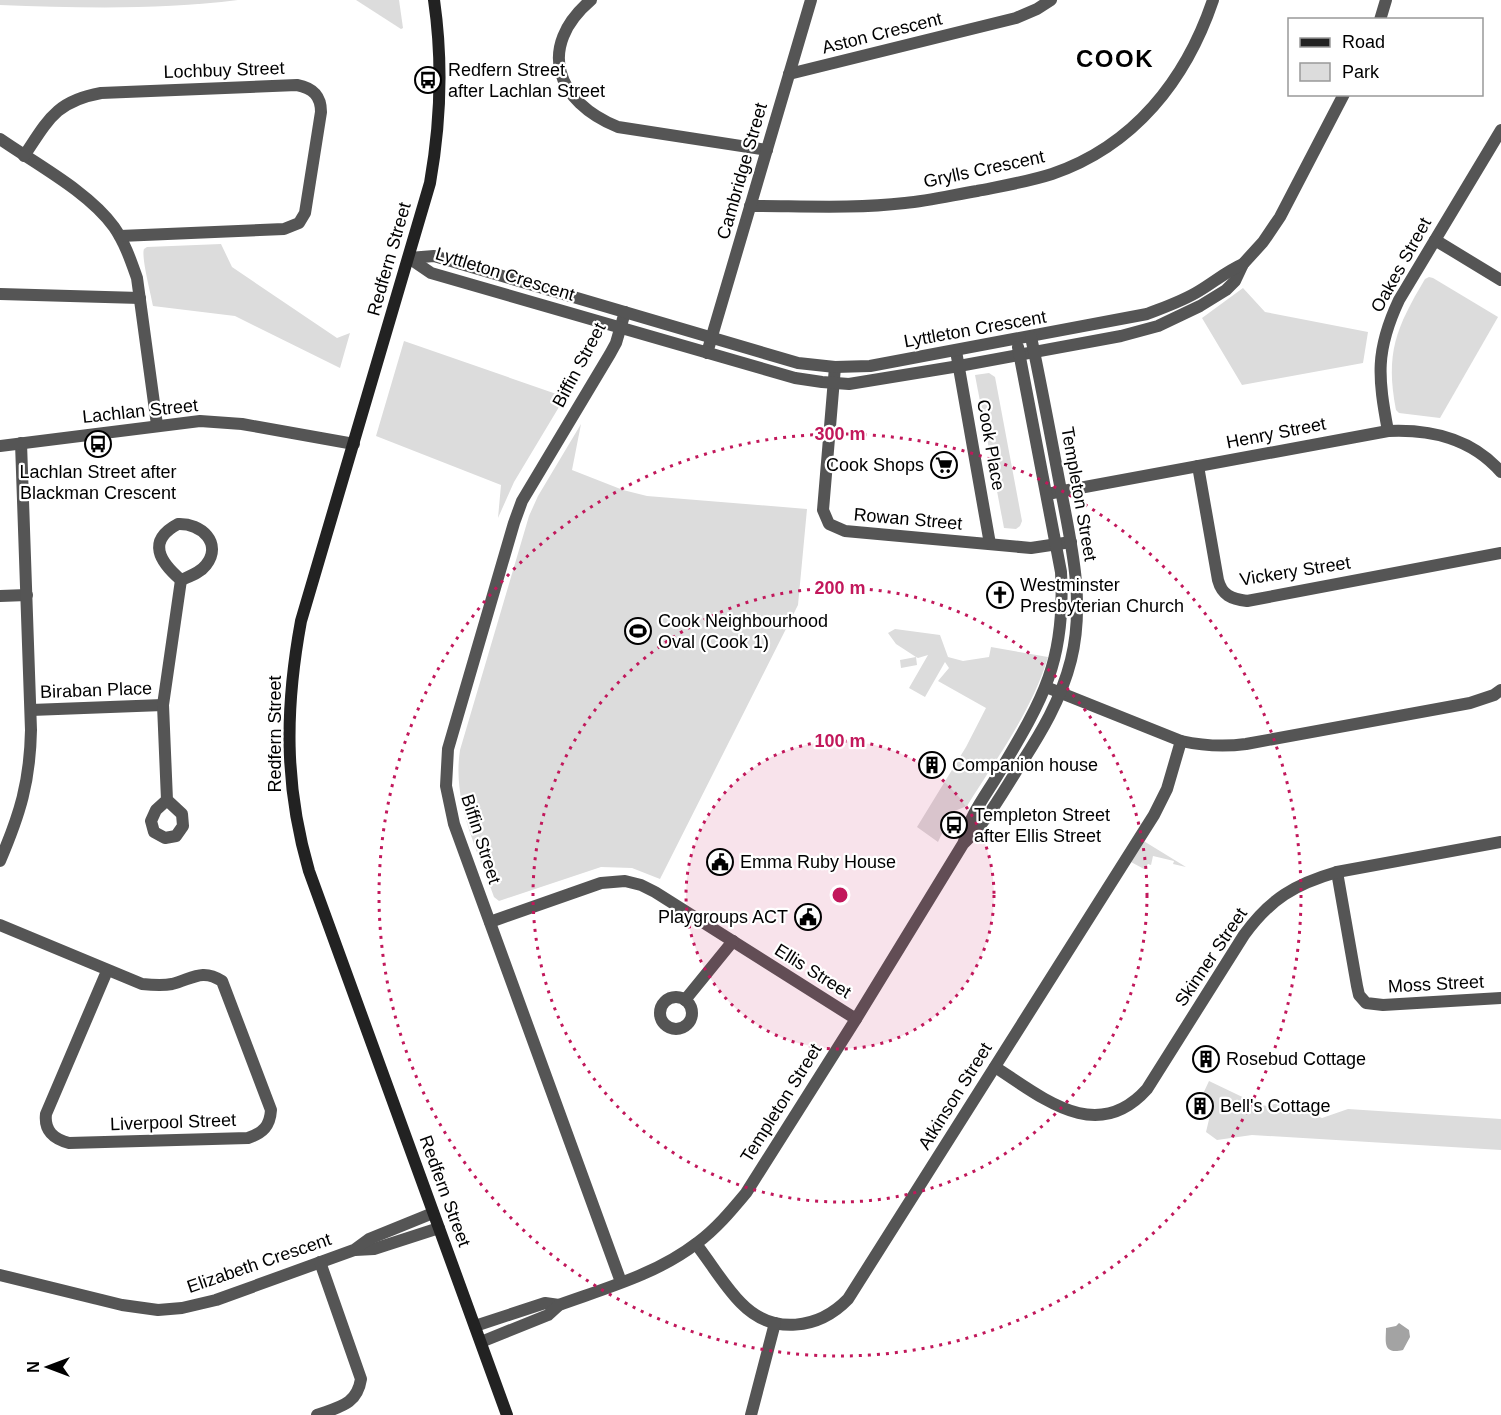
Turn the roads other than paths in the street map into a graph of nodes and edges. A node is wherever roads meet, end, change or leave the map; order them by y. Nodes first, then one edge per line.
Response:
1 (434, 0) edge
2 (591, 0) edge
3 (811, 0) edge
4 (1051, 0) edge
5 (1213, 0) edge
6 (1386, 0) edge
7 (1381, 18) edge
8 (789, 74) junction
9 (1343, 96) edge
10 (1501, 130) edge
11 (0, 139) edge
12 (766, 150) junction
13 (24, 156) junction
14 (750, 206) junction
15 (120, 236) junction
16 (1435, 240) junction
17 (409, 258) junction
18 (1243, 264) junction
19 (1501, 280) edge
20 (0, 294) edge
21 (140, 298) junction
22 (626, 312) junction
23 (621, 328) junction
24 (1031, 337) junction
25 (711, 338) junction
26 (1017, 339) junction
27 (956, 351) junction
28 (1035, 352) junction
29 (707, 353) junction
30 (1020, 355) junction
31 (959, 366) junction
32 (835, 367) junction
33 (834, 383) junction
34 (157, 425) junction
35 (1388, 431) junction
36 (21, 443) junction
37 (354, 444) junction
38 (0, 446) edge
39 (1198, 466) junction
40 (1501, 472) edge
41 (1061, 492) junction
42 (1047, 494) junction
43 (1071, 542) junction
44 (990, 544) junction
45 (1056, 545) junction
46 (1501, 553) edge
47 (181, 580) junction
48 (27, 595) junction
49 (0, 596) edge
50 (1046, 687) junction
51 (1501, 690) edge
52 (1061, 693) junction
53 (163, 705) junction
54 (31, 710) junction
55 (1181, 741) junction
56 (167, 800) dead end
57 (1501, 842) edge
58 (963, 844) junction
59 (0, 861) edge
60 (1337, 872) junction
61 (490, 922) junction
62 (0, 925) edge
63 (733, 941) junction
64 (107, 971) junction
65 (1501, 998) edge
66 (686, 1000) dead end
67 (856, 1019) junction
68 (995, 1067) junction
69 (434, 1212) junction
70 (439, 1228) junction
71 (696, 1244) junction
72 (354, 1250) junction
73 (320, 1262) junction
74 (0, 1275) edge
75 (621, 1282) junction
76 (558, 1305) junction
77 (775, 1323) junction
78 (475, 1326) junction
79 (481, 1342) junction
80 (317, 1415) edge
81 (507, 1415) edge
82 (751, 1415) edge

1 - 17 main road, Redfern Street
2 - 12 street
3 - 8 street, Cambridge Street
4 - 8 street, Aston Crescent
5 - 14 street, Grylls Crescent
6 - 7 street
8 - 12 street, Cambridge Street
9 - 18 street, Lyttleton Crescent
10 - 16 street, Oakes Street
11 - 13 street
12 - 14 street, Cambridge Street
13 - 15 street
13 - 15 street, Lochbuy Street
14 - 25 street, Cambridge Street
15 - 21 street
16 - 19 street
16 - 35 street, Oakes Street
17 - 22 street, Lyttleton Crescent
17 - 23 street, Lyttleton Crescent
17 - 37 main road, Redfern Street
18 - 24 street, Lyttleton Crescent
18 - 28 street, Lyttleton Crescent
20 - 21 street
21 - 34 street
22 - 23 street, Biffin Street
22 - 25 street, Lyttleton Crescent
23 - 29 street, Lyttleton Crescent
23 - 61 street, Biffin Street
24 - 26 street, Lyttleton Crescent
24 - 28 street, Templeton Street
25 - 29 street, Cambridge Street
25 - 32 street, Lyttleton Crescent
26 - 27 street, Lyttleton Crescent
26 - 30 street, Templeton Street
27 - 31 street, Cook Place
27 - 32 street, Lyttleton Crescent
28 - 30 street, Lyttleton Crescent
28 - 41 street, Templeton Street
29 - 33 street, Lyttleton Crescent
30 - 31 street, Lyttleton Crescent
30 - 42 street, Templeton Street
31 - 33 street, Lyttleton Crescent
31 - 44 street, Cook Place
32 - 33 street, Rowan Street
33 - 44 street, Rowan Street
34 - 36 street, Lachlan Street
34 - 37 street, Lachlan Street
35 - 39 street, Henry Street
35 - 40 street, Henry Street
36 - 38 street, Lachlan Street
36 - 48 street
37 - 69 main road, Redfern Street
39 - 41 street, Henry Street
39 - 46 street, Vickery Street
41 - 42 street, Henry Street
41 - 43 street, Templeton Street
42 - 45 street, Templeton Street
43 - 45 street, Rowan Street
43 - 52 street, Templeton Street
44 - 45 street, Rowan Street
45 - 50 street, Templeton Street
47 - 47 street
47 - 53 street, Biraban Place
48 - 49 street
48 - 54 street
50 - 52 street
50 - 58 street, Templeton Street
51 - 55 street
52 - 55 street
52 - 58 street, Templeton Street
53 - 54 street, Biraban Place
53 - 56 street, Biraban Place
54 - 59 street
55 - 68 street, Atkinson Street
57 - 60 street, Skinner Street
58 - 67 street, Templeton Street
60 - 65 street, Moss Street
60 - 68 street, Skinner Street
61 - 63 street, Ellis Street
61 - 75 street, Biffin Street
62 - 64 street, Liverpool Street
63 - 66 street
63 - 67 street, Ellis Street
64 - 64 street, Liverpool Street
67 - 71 street, Templeton Street
68 - 77 street, Atkinson Street
69 - 70 main road, Redfern Street
69 - 72 street, Elizabeth Crescent
70 - 72 street, Elizabeth Crescent
70 - 78 main road, Redfern Street
71 - 75 street, Templeton Street
71 - 77 street, Atkinson Street
72 - 73 street, Elizabeth Crescent
73 - 74 street, Elizabeth Crescent
73 - 80 street
75 - 76 street, Templeton Street
76 - 78 street, Templeton Street
76 - 79 street, Templeton Street
77 - 82 street
78 - 79 main road, Redfern Street
79 - 81 main road, Redfern Street

